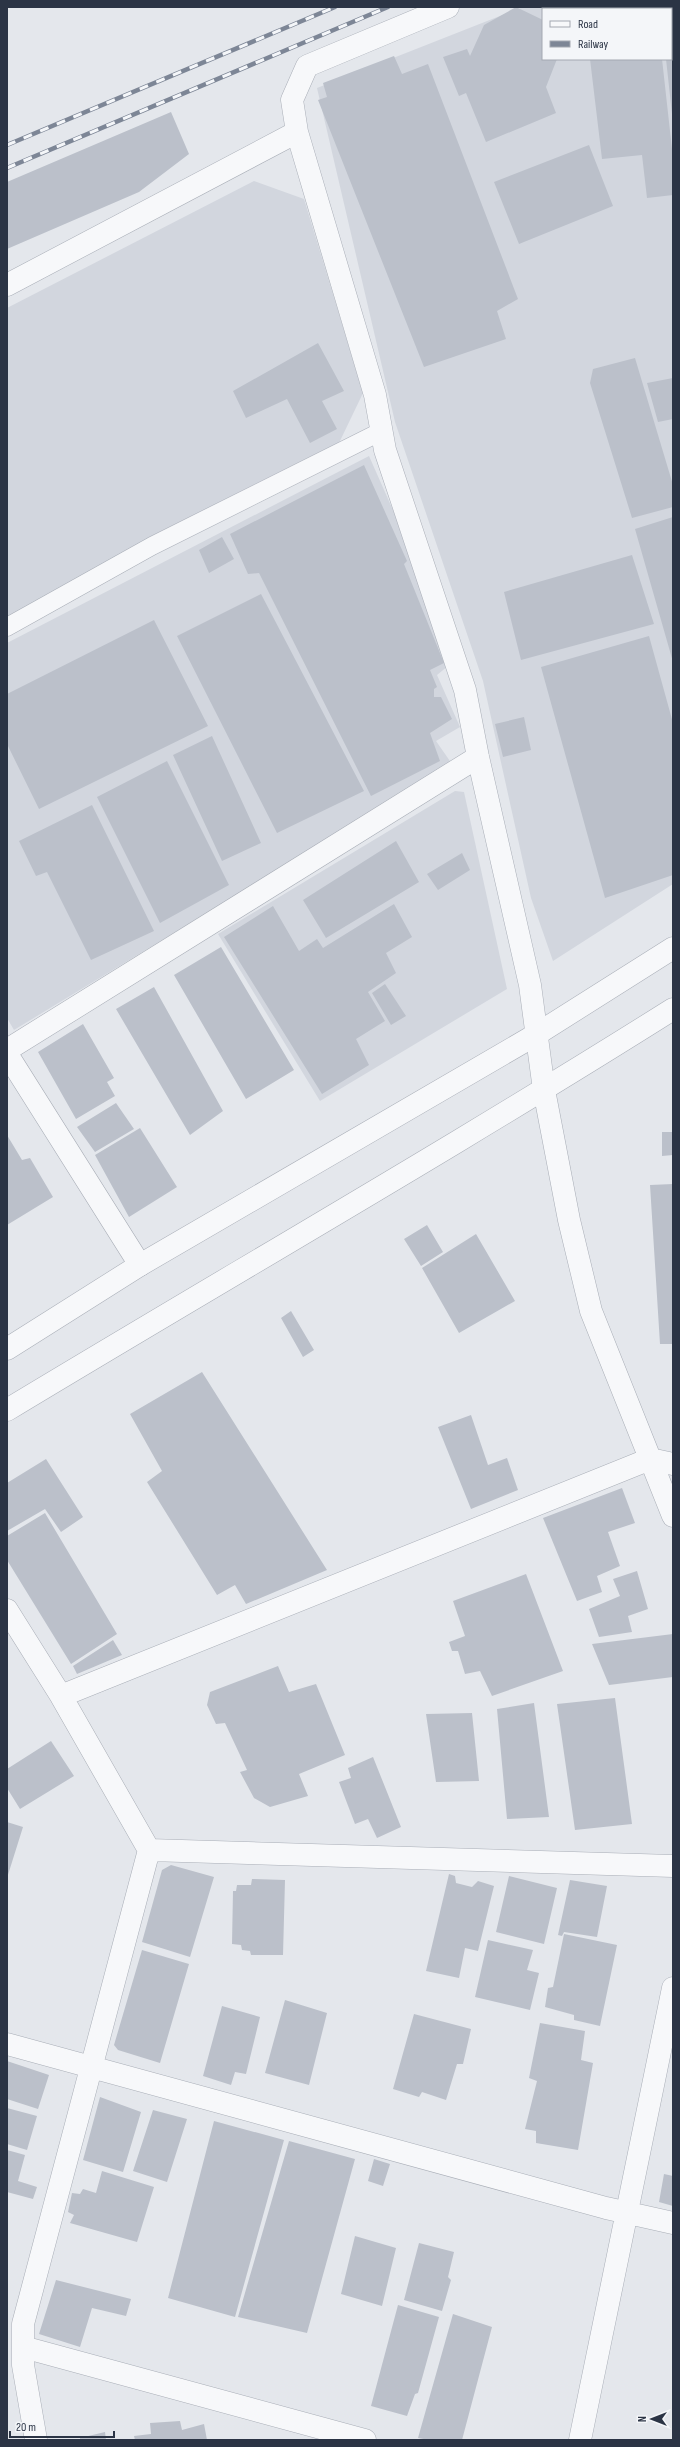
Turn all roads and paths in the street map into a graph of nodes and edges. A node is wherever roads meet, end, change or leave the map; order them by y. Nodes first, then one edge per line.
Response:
1 (448, 7) edge
2 (297, 132) junction
3 (7, 285) edge
4 (380, 432) junction
5 (7, 627) edge
6 (478, 757) junction
7 (673, 948) edge
8 (673, 1009) edge
9 (537, 1034) junction
10 (7, 1050) edge
11 (7, 1054) edge
12 (544, 1090) junction
13 (140, 1265) junction
14 (7, 1349) edge
15 (7, 1410) edge
16 (650, 1459) junction
17 (673, 1464) edge
18 (673, 1516) edge
19 (7, 1610) edge
20 (61, 1696) junction
21 (149, 1850) junction
22 (673, 1866) edge
23 (673, 1988) edge
24 (7, 2044) edge
25 (92, 2066) junction
26 (628, 2211) junction
27 (673, 2223) edge
28 (23, 2347) junction
29 (36, 2440) edge
30 (366, 2440) edge
31 (580, 2440) edge

1 - 2 street
2 - 3 street
2 - 4 street
4 - 5 lane
4 - 6 street
6 - 9 street
6 - 10 street
7 - 9 street
8 - 12 street
9 - 12 street
9 - 13 street
11 - 13 street
12 - 15 street
12 - 16 street
13 - 14 street
16 - 17 street
16 - 18 street
16 - 20 street
19 - 20 street
20 - 21 street
21 - 22 street
21 - 25 street
23 - 26 street
24 - 25 street
25 - 26 street
25 - 28 street
26 - 27 street
26 - 31 street
28 - 29 street
28 - 30 street

